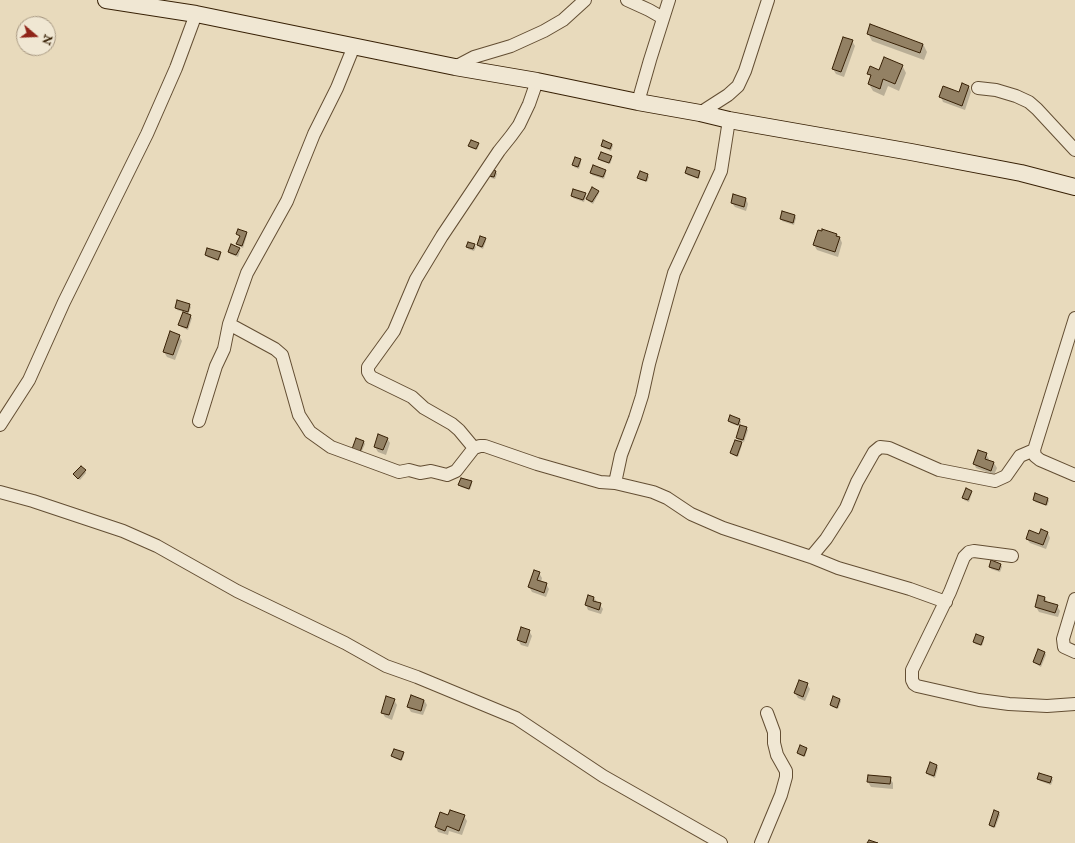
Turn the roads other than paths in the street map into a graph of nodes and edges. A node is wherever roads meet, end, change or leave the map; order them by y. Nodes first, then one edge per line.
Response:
1 (106, 0) edge
2 (585, 0) edge
3 (627, 0) edge
4 (669, 0) edge
5 (768, 0) edge
6 (196, 14) junction
7 (663, 18) junction
8 (354, 46) junction
9 (454, 67) junction
10 (537, 81) junction
11 (978, 88) dead end
12 (638, 102) junction
13 (700, 113) junction
14 (729, 120) junction
15 (1075, 150) edge
16 (1075, 187) edge
17 (1075, 318) edge
18 (229, 324) junction
19 (199, 421) dead end
20 (0, 425) edge
21 (474, 448) junction
22 (1034, 450) junction
23 (1075, 475) edge
24 (615, 483) junction
25 (0, 492) edge
26 (1012, 556) dead end
27 (811, 558) junction
28 (1075, 599) edge
29 (946, 602) junction
30 (1075, 652) edge
31 (1075, 704) edge
32 (766, 712) dead end
33 (721, 843) edge
34 (761, 843) edge

1 - 6 main road
2 - 9 street
3 - 7 street
4 - 7 street
5 - 13 street
6 - 8 main road
6 - 20 street
7 - 12 street
8 - 9 main road
8 - 18 street
9 - 10 main road
10 - 12 main road
10 - 21 street
11 - 15 street
12 - 13 main road
13 - 14 main road
14 - 16 main road
14 - 24 street
17 - 22 street
18 - 19 street
18 - 21 street
21 - 24 street
22 - 23 street
22 - 27 street
24 - 27 street
25 - 33 street
26 - 29 street
27 - 29 street
28 - 30 street
29 - 31 street
32 - 34 street

